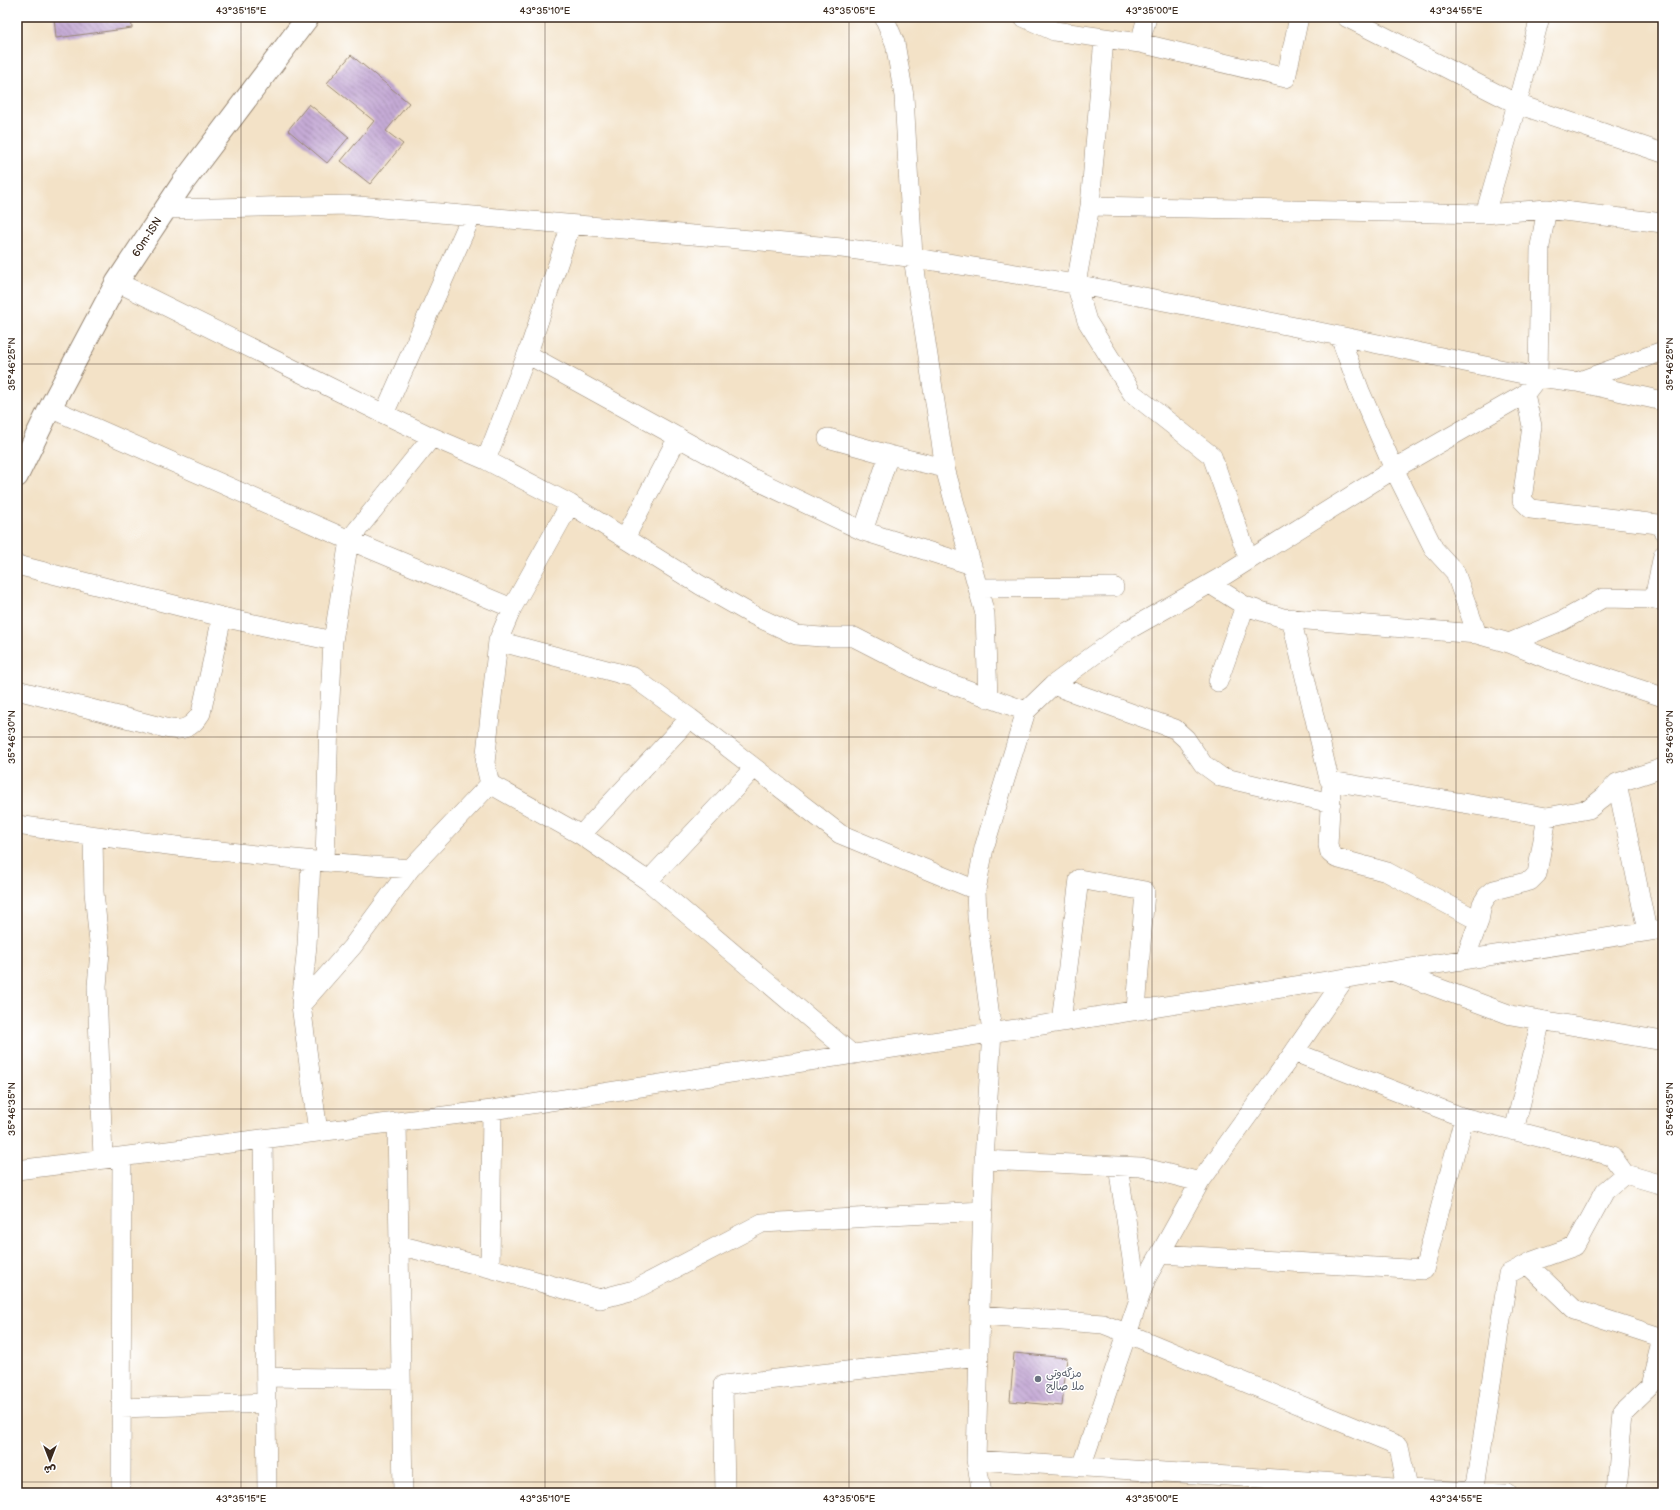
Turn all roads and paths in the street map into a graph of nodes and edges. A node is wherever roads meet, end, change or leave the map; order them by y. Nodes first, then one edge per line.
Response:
1 (308, 17) edge
2 (884, 17) edge
3 (1023, 17) edge
4 (1147, 17) edge
5 (1299, 17) edge
6 (1346, 17) edge
7 (1540, 17) edge
8 (1104, 38) junction
9 (1140, 43) junction
10 (1517, 104) junction
11 (1663, 153) edge
12 (1090, 206) junction
13 (165, 209) junction
14 (1547, 209) junction
15 (1484, 214) junction
16 (471, 217) junction
17 (1663, 223) edge
18 (571, 225) junction
19 (913, 257) junction
20 (118, 282) junction
21 (1076, 284) junction
22 (1340, 337) junction
23 (1663, 351) edge
24 (527, 354) junction
25 (1538, 377) junction
26 (1577, 382) junction
27 (1525, 394) junction
28 (1663, 401) edge
29 (50, 408) junction
30 (384, 414) junction
31 (432, 437) junction
32 (678, 437) junction
33 (828, 438) dead end
34 (889, 455) junction
35 (486, 460) junction
36 (945, 468) junction
37 (1394, 469) junction
38 (17, 476) edge
39 (570, 504) junction
40 (862, 531) junction
41 (1663, 531) edge
42 (625, 538) junction
43 (349, 540) junction
44 (1663, 555) edge
45 (1249, 560) junction
46 (17, 565) edge
47 (972, 565) junction
48 (1210, 584) junction
49 (1114, 587) dead end
50 (979, 588) junction
51 (1659, 600) edge
52 (1245, 606) junction
53 (512, 608) junction
54 (222, 616) junction
55 (1291, 618) junction
56 (1477, 634) junction
57 (333, 641) junction
58 (498, 641) junction
59 (1509, 643) junction
60 (1218, 682) dead end
61 (1052, 685) junction
62 (17, 690) edge
63 (1663, 697) edge
64 (988, 698) junction
65 (1026, 711) junction
66 (690, 718) junction
67 (754, 768) junction
68 (1663, 768) edge
69 (1331, 781) junction
70 (1617, 783) junction
71 (490, 784) junction
72 (1332, 803) junction
73 (1547, 817) junction
74 (17, 825) edge
75 (580, 835) junction
76 (93, 836) junction
77 (318, 862) junction
78 (410, 869) junction
79 (648, 881) junction
80 (976, 890) junction
81 (1479, 921) junction
82 (1655, 930) edge
83 (1466, 959) junction
84 (1391, 970) junction
85 (1345, 978) junction
86 (301, 1005) junction
87 (1136, 1010) junction
88 (1541, 1020) junction
89 (1061, 1022) junction
90 (992, 1032) junction
91 (1663, 1041) edge
92 (1294, 1052) junction
93 (853, 1055) junction
94 (492, 1110) junction
95 (1464, 1118) junction
96 (397, 1122) junction
97 (1514, 1130) junction
98 (318, 1132) junction
99 (263, 1139) junction
100 (122, 1156) junction
101 (103, 1159) junction
102 (984, 1160) junction
103 (1118, 1166) junction
104 (17, 1170) edge
105 (1625, 1174) junction
106 (1200, 1182) junction
107 (1663, 1186) edge
108 (983, 1211) junction
109 (398, 1245) junction
110 (1160, 1254) junction
111 (1527, 1264) junction
112 (490, 1268) junction
113 (1138, 1300) junction
114 (980, 1314) junction
115 (1126, 1333) junction
116 (1662, 1338) edge
117 (979, 1356) junction
118 (266, 1377) junction
119 (401, 1379) junction
120 (267, 1403) junction
121 (121, 1408) junction
122 (976, 1460) junction
123 (1081, 1467) junction
124 (1323, 1488) edge
125 (1373, 1489) edge
126 (1407, 1489) junction
127 (1474, 1492) edge
128 (121, 1493) edge
129 (267, 1493) edge
130 (403, 1493) edge
131 (725, 1493) edge
132 (982, 1493) edge
133 (1506, 1493) edge
134 (1615, 1493) edge

1 - 13 main road, 60m-ISN
2 - 19 street
3 - 8 street
4 - 9 street
5 - 9 street
6 - 10 street
7 - 10 street
8 - 9 street
8 - 12 street
10 - 11 street
10 - 15 street
12 - 15 street
12 - 21 street
13 - 16 street
13 - 20 main road, 60m-ISN
14 - 15 street
14 - 17 street
14 - 25 street
16 - 18 street
16 - 30 street
18 - 19 street
18 - 24 street
19 - 21 street
19 - 36 street
20 - 29 main road, 60m-ISN
20 - 30 street
21 - 22 street
21 - 45 street
22 - 25 street
22 - 37 street
23 - 26 street
24 - 32 street
24 - 35 street
25 - 26 street
25 - 27 street
26 - 28 street
27 - 37 street
27 - 41 street
29 - 38 main road, 60m-ISN
29 - 43 street
30 - 31 street
31 - 35 street
31 - 43 street
32 - 40 street
32 - 42 street
33 - 34 street
34 - 36 street
34 - 40 street
35 - 39 street
36 - 47 street
37 - 45 street
37 - 56 street
39 - 42 street
39 - 53 street
40 - 47 street
42 - 64 street
43 - 53 street
43 - 57 street
44 - 51 street
45 - 48 street
46 - 54 street
47 - 50 street
48 - 52 street
48 - 61 street
49 - 50 street
50 - 64 street
51 - 59 street
52 - 55 street
52 - 60 street
53 - 58 street
54 - 57 street
54 - 62 street
55 - 56 street
55 - 69 street
56 - 59 street
57 - 77 street
58 - 66 street
58 - 71 street
59 - 63 street
61 - 65 street
61 - 72 street
64 - 65 street
65 - 80 street
66 - 67 street
66 - 75 street
67 - 79 street
67 - 80 street
68 - 70 street
69 - 72 street
69 - 73 street
70 - 73 street
70 - 82 street
71 - 75 street
71 - 78 street
72 - 81 street
73 - 81 street
74 - 76 street
75 - 79 street
76 - 77 street
76 - 101 street
77 - 78 street
77 - 86 street
78 - 86 street
79 - 93 street
80 - 90 street
81 - 83 street
82 - 83 street
83 - 84 street
84 - 85 street
84 - 88 street
85 - 87 street
85 - 92 street
86 - 98 street
87 - 89 street
87 - 89 street
88 - 91 street
88 - 97 street
89 - 90 street
90 - 93 street
90 - 102 street
92 - 95 street
92 - 106 street
93 - 94 street
94 - 96 street
94 - 112 street
95 - 97 street
95 - 110 street
96 - 98 street
96 - 109 street
97 - 105 street
98 - 99 street
99 - 100 street
99 - 118 street
100 - 101 street
100 - 121 street
101 - 104 street
102 - 103 street
102 - 108 street
103 - 106 street
103 - 113 street
105 - 107 street
105 - 111 street
106 - 110 street
108 - 112 street
108 - 114 street
109 - 112 street
109 - 119 street
110 - 113 street
111 - 116 street
111 - 127 street
113 - 115 street
114 - 115 street
114 - 117 street
115 - 123 street
115 - 126 street
116 - 134 street
117 - 122 street
117 - 131 street
118 - 119 street
118 - 120 street
119 - 130 street
120 - 121 street
120 - 129 street
121 - 128 street
122 - 123 street
122 - 132 street
123 - 124 street
124 - 125 street
125 - 126 street
126 - 127 street
127 - 133 street

